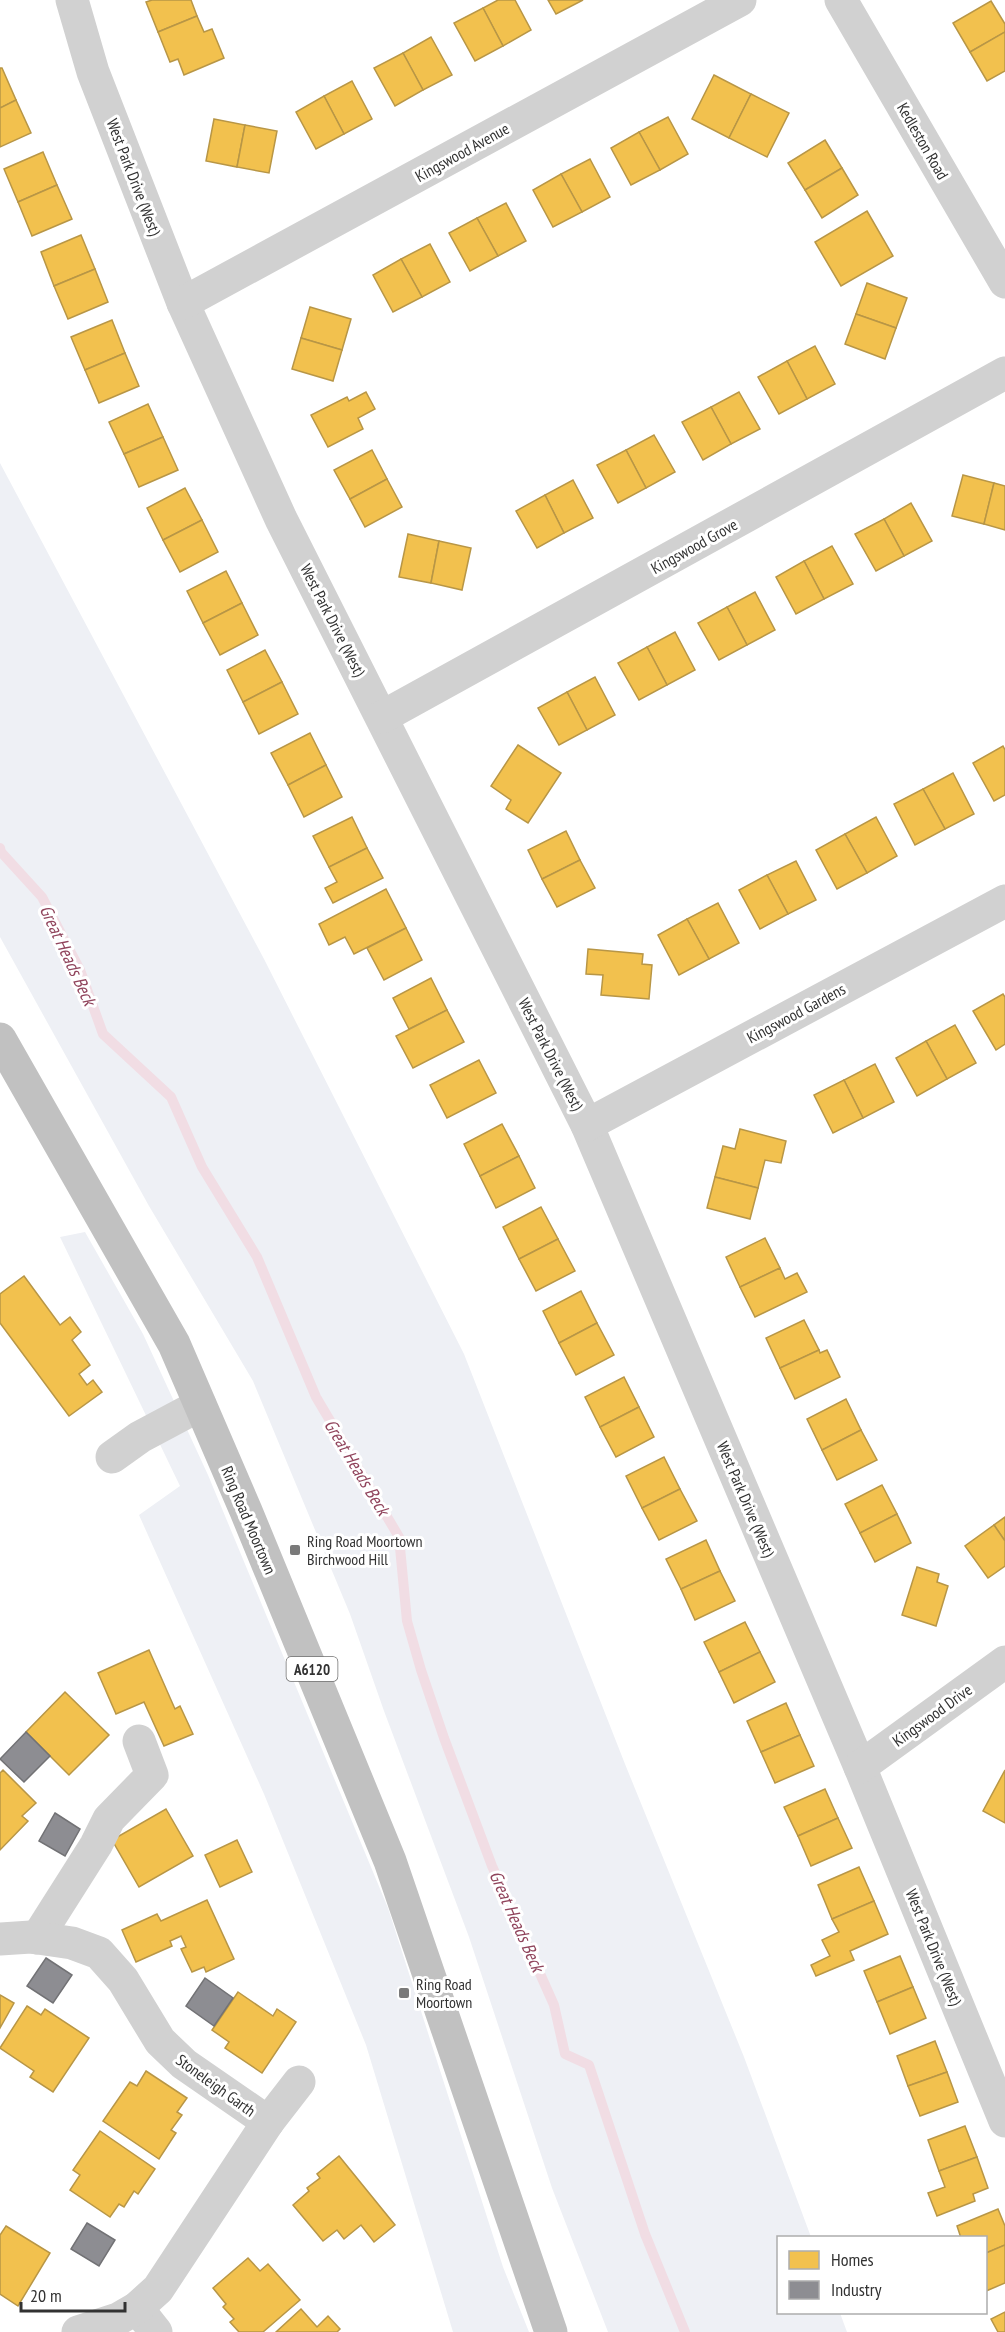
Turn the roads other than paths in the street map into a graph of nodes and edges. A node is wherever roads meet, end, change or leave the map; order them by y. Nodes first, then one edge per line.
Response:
1 (72, 0) edge
2 (740, 0) edge
3 (841, 0) edge
4 (1005, 282) edge
5 (183, 303) junction
6 (1005, 373) edge
7 (382, 717) junction
8 (1005, 901) edge
9 (0, 1039) edge
10 (587, 1125) junction
11 (200, 1405) junction
12 (112, 1457) dead end
13 (1005, 1662) edge
14 (139, 1741) dead end
15 (860, 1767) junction
16 (37, 1938) junction
17 (0, 1939) edge
18 (299, 2082) dead end
19 (1005, 2121) edge
20 (268, 2122) junction
21 (147, 2320) edge
22 (78, 2332) edge
23 (551, 2332) edge

1 - 5 street, West Park Drive (West)
2 - 5 street, Kingswood Avenue
3 - 4 street, Kedleston Road
5 - 7 street, West Park Drive (West)
6 - 7 street, Kingswood Grove
7 - 10 street, West Park Drive (West)
8 - 10 street, Kingswood Gardens
9 - 11 highway, Ring Road Moortown / A6120
10 - 15 street, West Park Drive (West)
11 - 12 street
11 - 23 highway, Ring Road Moortown / A6120
13 - 15 street, Kingswood Drive
14 - 16 street
15 - 19 street, West Park Drive (West)
16 - 17 street, Stoneleigh Garth
16 - 20 street, Stoneleigh Garth
18 - 20 street, Stoneleigh Garth
20 - 21 street, Stoneleigh Garth
21 - 22 street, Stoneleigh Garth

